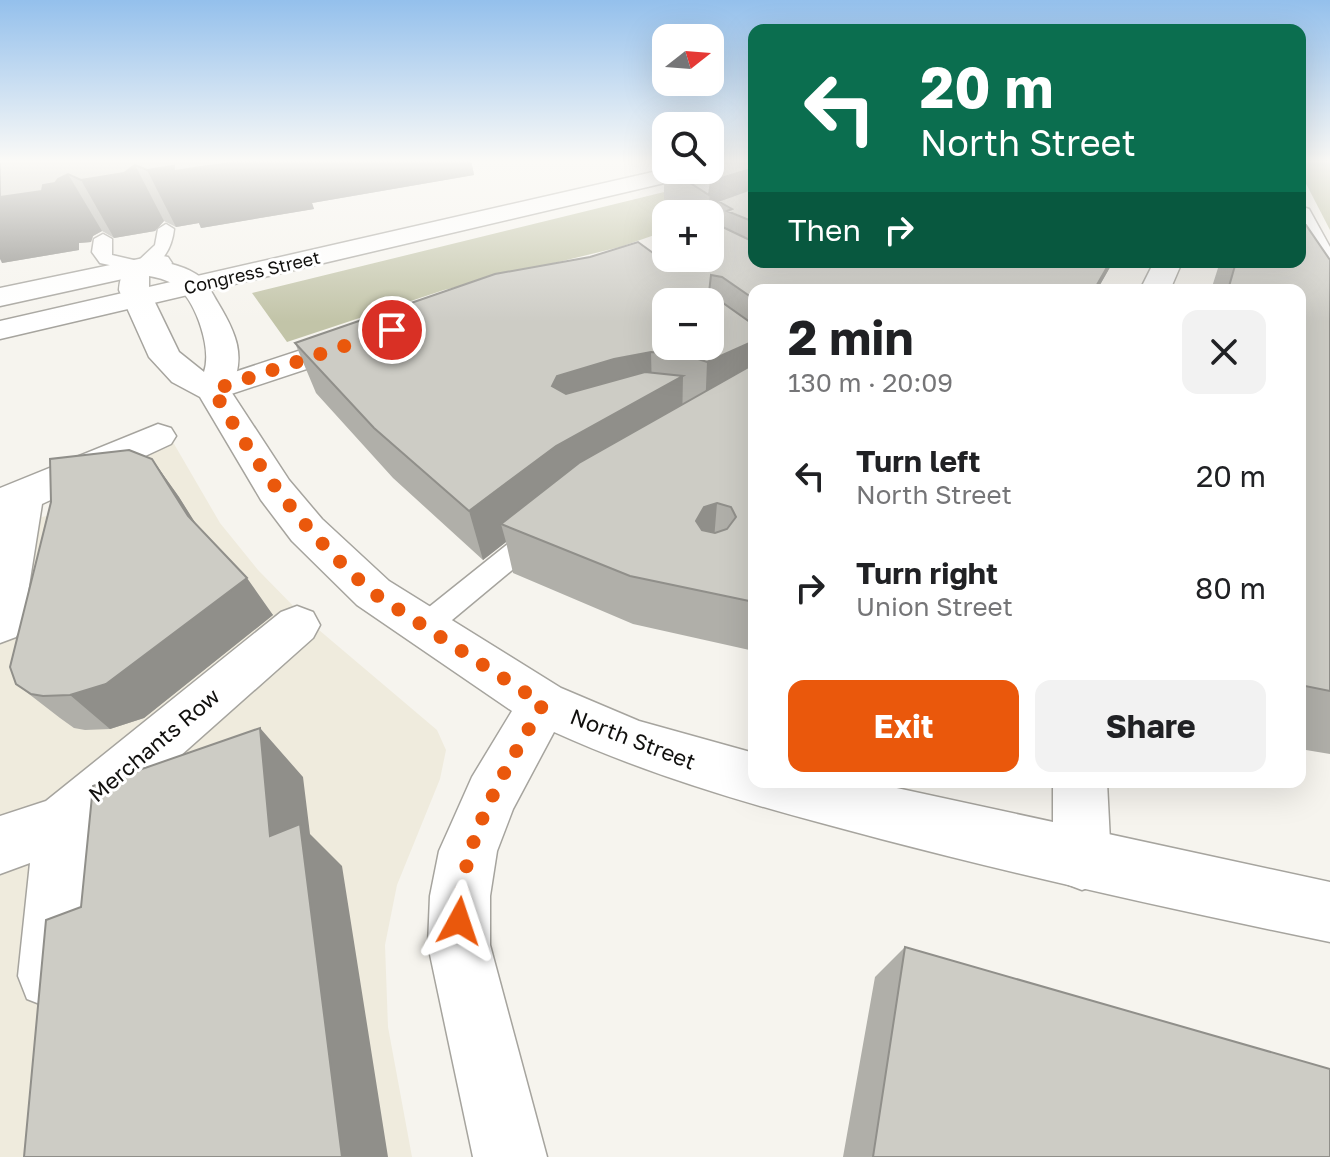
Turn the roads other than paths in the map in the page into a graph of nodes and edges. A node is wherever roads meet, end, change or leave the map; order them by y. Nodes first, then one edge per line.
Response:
1 (502, 214) edge
2 (166, 229) dead end
3 (1306, 229) edge
4 (103, 239) dead end
5 (199, 254) dead end
6 (142, 267) junction
7 (1321, 267) edge
8 (193, 286) junction
9 (0, 297) edge
10 (137, 299) junction
11 (0, 330) edge
12 (387, 332) edge
13 (213, 390) junction
14 (158, 436) dead end
15 (11, 499) edge
16 (563, 514) edge
17 (0, 624) edge
18 (297, 625) dead end
19 (424, 627) junction
20 (543, 704) junction
21 (748, 777) edge
22 (787, 788) edge
23 (1080, 788) edge
24 (63, 823) junction
25 (0, 845) edge
26 (1082, 861) junction
27 (1330, 912) edge
28 (46, 1030) edge
29 (510, 1157) edge

1 - 8 main road, Congress Street
2 - 6 lane
3 - 7 main road
4 - 6 lane
5 - 6 main road, Congress Street
6 - 8 main road
6 - 9 main road, Congress Street
6 - 10 main road
8 - 10 main road, Congress Street
8 - 13 main road
10 - 11 main road, Congress Street
10 - 13 main road, North Street
12 - 13 main road
13 - 19 main road, North Street
14 - 15 main road
15 - 17 main road
16 - 19 lane
18 - 24 main road, Merchants Row
19 - 20 main road, North Street
20 - 21 main road, North Street
20 - 29 main road
22 - 26 main road
23 - 26 main road
24 - 25 main road, Merchants Row
24 - 28 main road
26 - 27 main road

